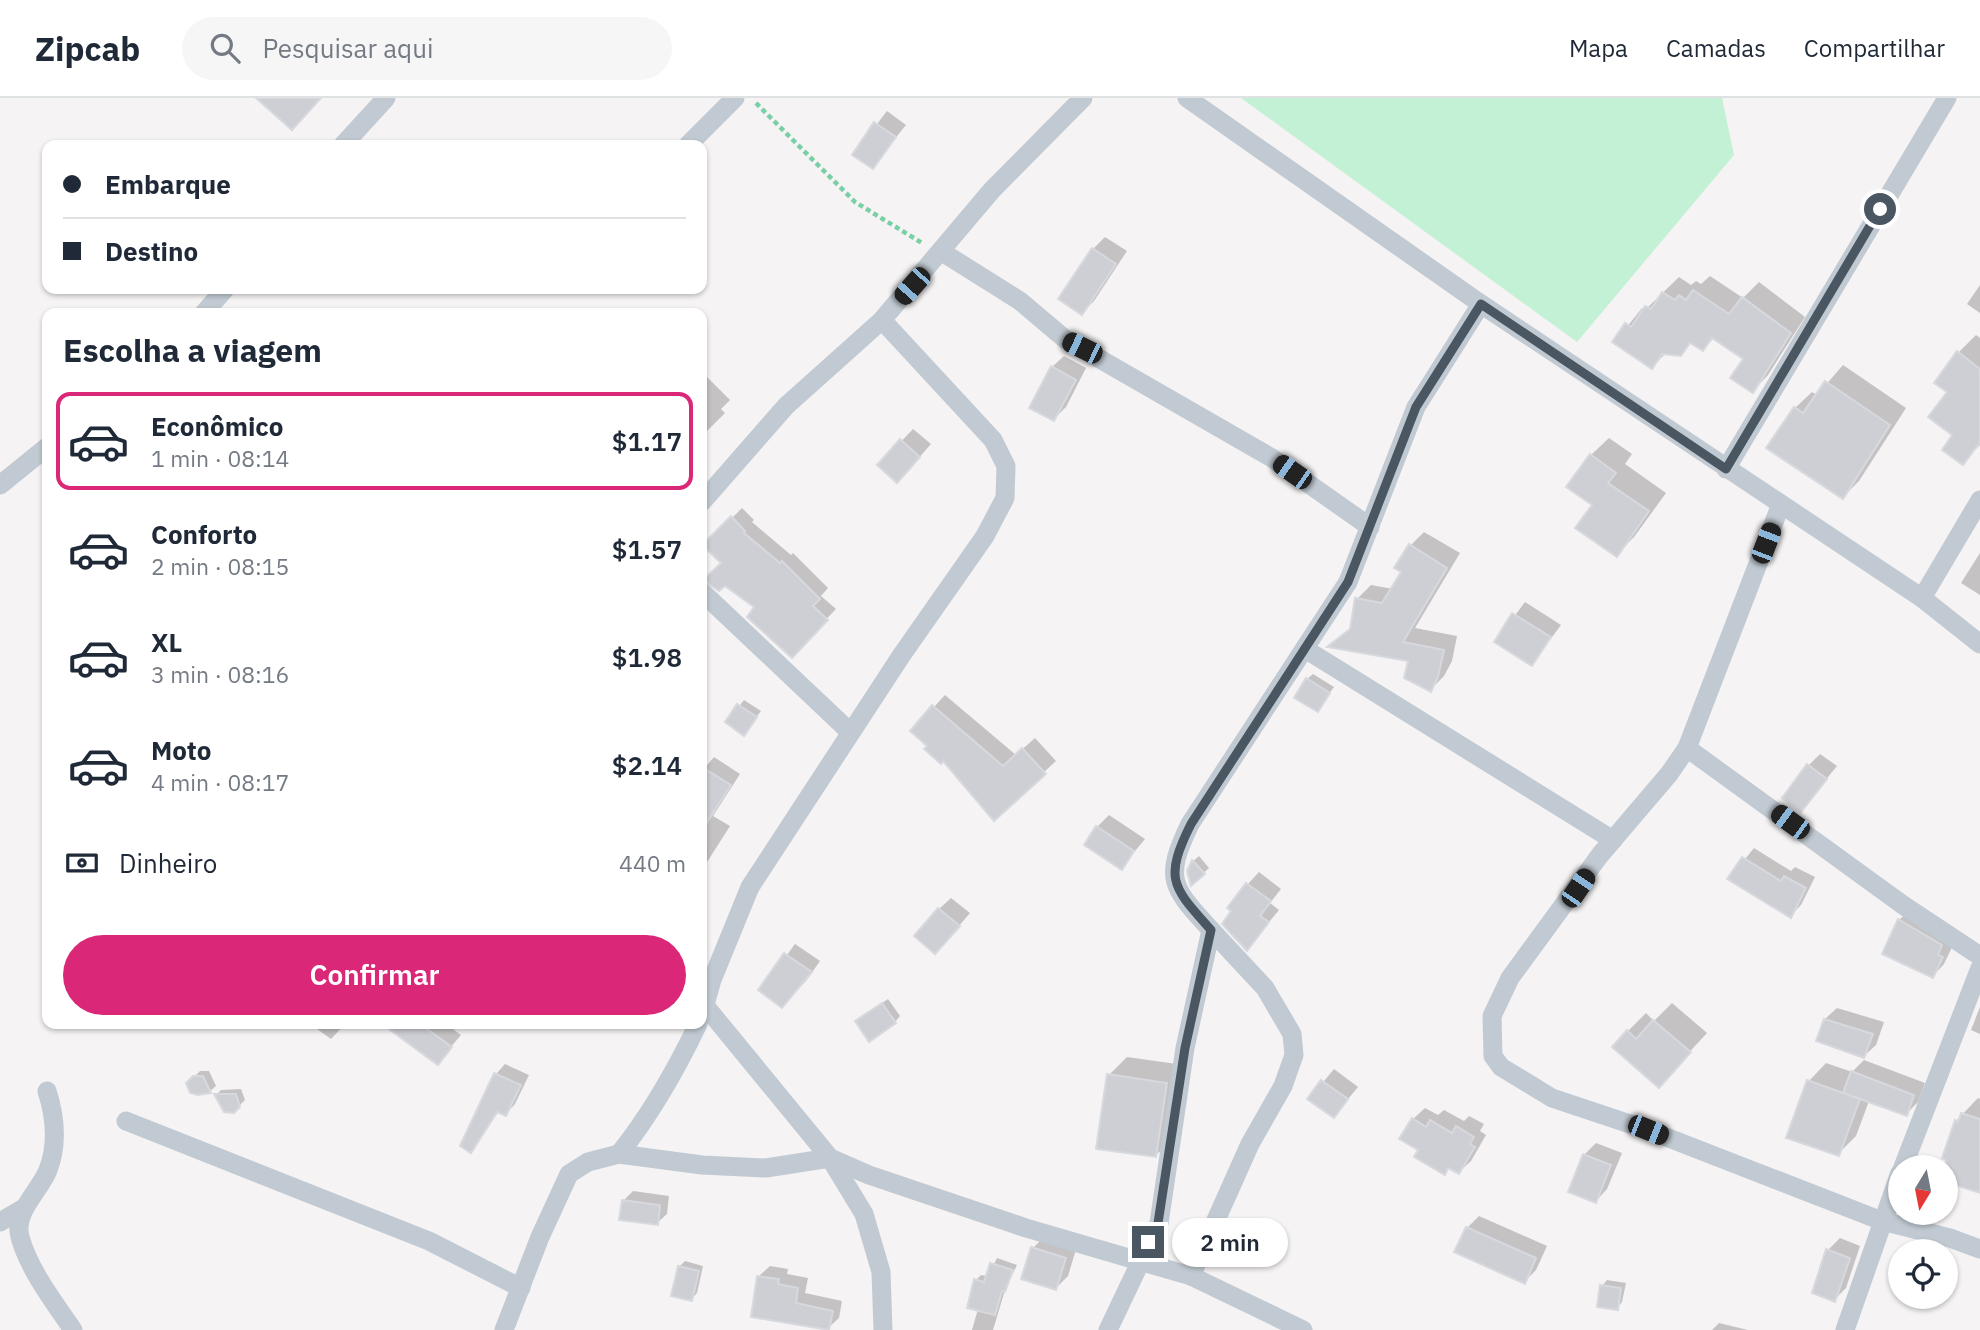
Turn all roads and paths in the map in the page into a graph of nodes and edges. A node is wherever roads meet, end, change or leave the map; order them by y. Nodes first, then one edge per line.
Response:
1 (386, 98) edge
2 (735, 98) edge
3 (746, 98) edge
4 (1083, 98) edge
5 (1187, 98) edge
6 (1947, 98) edge
7 (347, 140) edge
8 (693, 140) edge
9 (942, 252) junction
10 (221, 294) edge
11 (1481, 304) junction
12 (208, 308) edge
13 (882, 320) junction
14 (42, 451) edge
15 (1726, 469) junction
16 (0, 485) edge
17 (707, 496) edge
18 (1980, 500) edge
19 (1781, 504) junction
20 (1370, 527) junction
21 (707, 597) edge
22 (1922, 598) junction
23 (1980, 644) edge
24 (1305, 649) junction
25 (850, 732) junction
26 (1687, 748) junction
27 (1614, 840) junction
28 (1211, 930) junction
29 (1980, 956) edge
30 (1980, 968) edge
31 (707, 995) edge
32 (707, 1012) edge
33 (695, 1029) edge
34 (47, 1091) dead end
35 (126, 1121) dead end
36 (619, 1154) junction
37 (1908, 1155) edge
38 (830, 1158) junction
39 (1888, 1205) edge
40 (24, 1208) junction
41 (1882, 1221) junction
42 (0, 1222) edge
43 (1980, 1249) edge
44 (1138, 1261) junction
45 (1191, 1276) junction
46 (521, 1288) junction
47 (73, 1330) edge
48 (504, 1330) edge
49 (883, 1330) edge
50 (1108, 1330) edge
51 (1303, 1330) edge
52 (1845, 1330) edge

1 - 7 street
2 - 8 street
3 - 9 path
4 - 9 street
5 - 11 street
6 - 15 street
9 - 13 street
9 - 20 street
10 - 12 street
11 - 15 street
11 - 20 street
13 - 17 street
13 - 25 street
14 - 16 street
15 - 19 street
18 - 22 street
19 - 22 street
19 - 26 street
20 - 24 street
21 - 25 street
22 - 23 street
24 - 27 street
24 - 28 street
25 - 31 street
26 - 27 street
26 - 29 street
27 - 41 street
28 - 44 street
28 - 45 street
30 - 37 street
32 - 38 street
33 - 36 street
34 - 40 street
35 - 46 street
36 - 38 street
36 - 46 street
38 - 44 street
38 - 49 street
39 - 41 street
40 - 42 street
40 - 47 street
41 - 43 street
41 - 52 street
44 - 45 street
44 - 50 street
45 - 51 street
46 - 48 street

